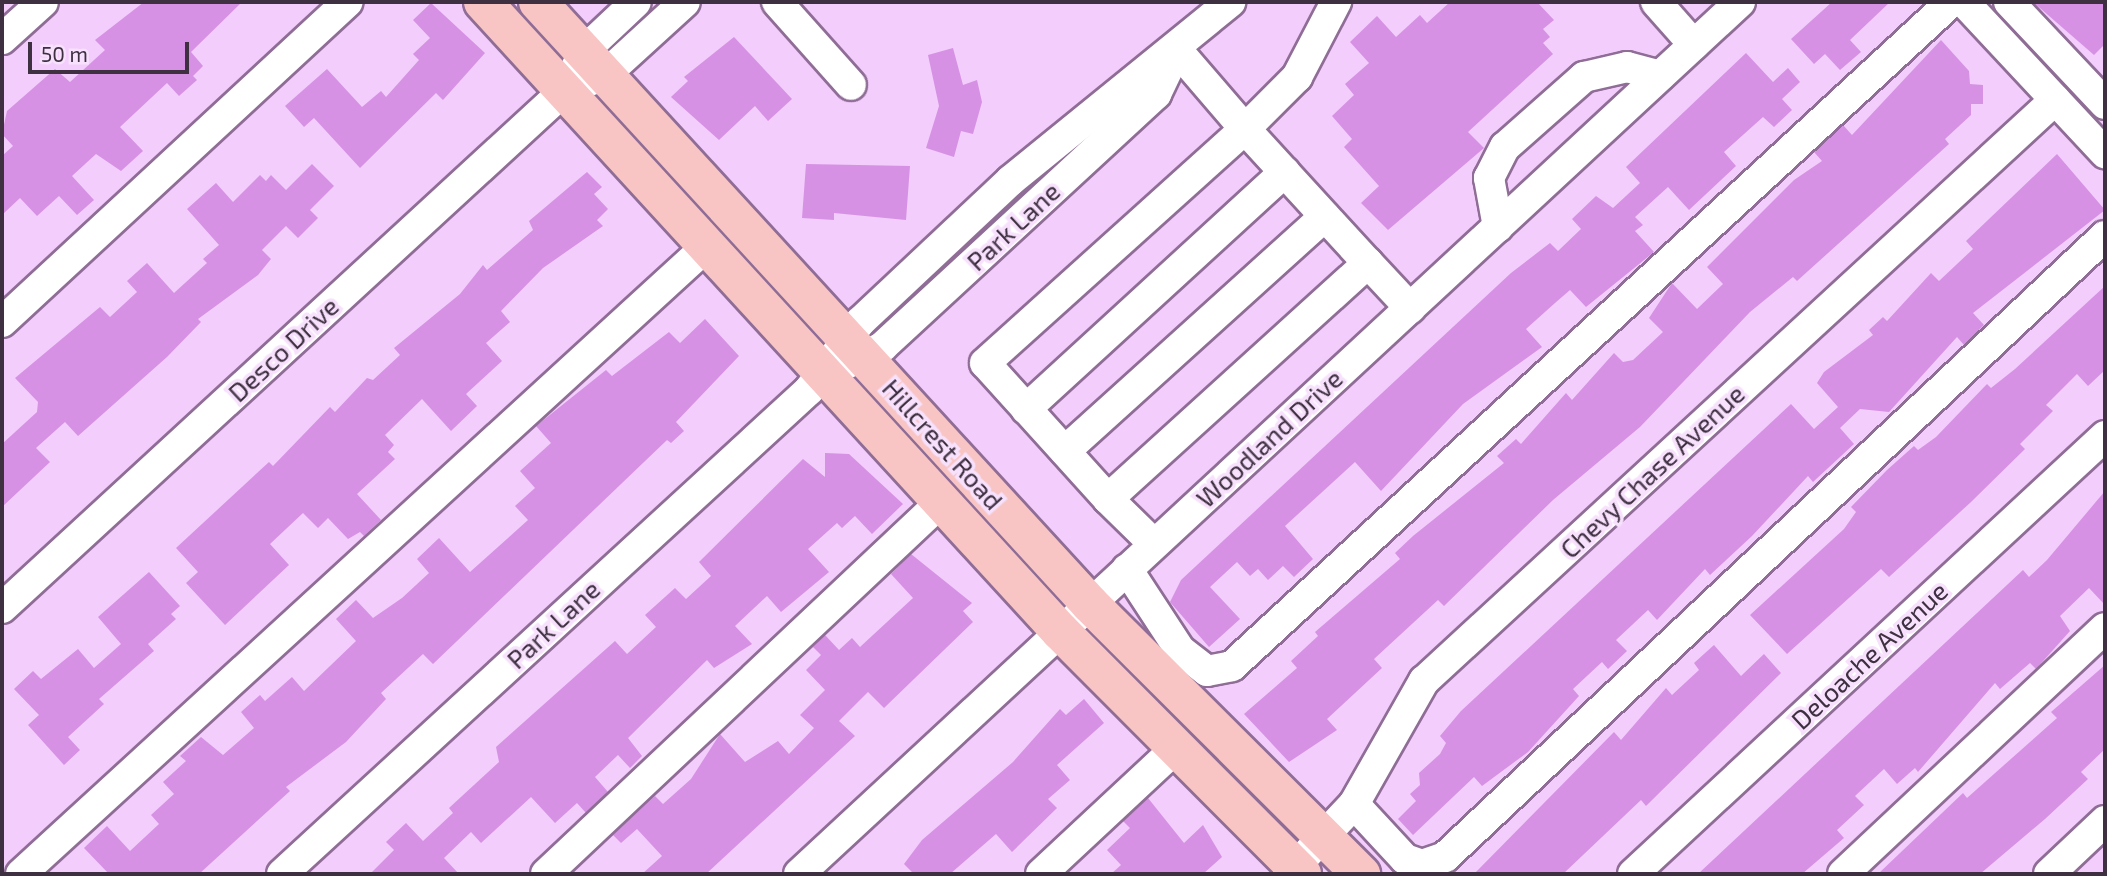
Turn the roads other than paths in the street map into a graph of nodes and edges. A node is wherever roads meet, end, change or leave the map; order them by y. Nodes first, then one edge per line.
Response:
1 (43, 2) edge
2 (347, 2) edge
3 (484, 2) edge
4 (538, 2) edge
5 (635, 2) edge
6 (685, 2) edge
7 (776, 2) edge
8 (1230, 2) edge
9 (1336, 2) edge
10 (1656, 2) edge
11 (1740, 2) edge
12 (1951, 2) edge
13 (1964, 2) edge
14 (2009, 2) edge
15 (2, 39) edge
16 (1694, 45) junction
17 (1177, 50) junction
18 (594, 63) junction
19 (1660, 76) junction
20 (851, 85) dead end
21 (565, 90) junction
22 (2055, 100) junction
23 (2104, 101) edge
24 (1245, 129) junction
25 (2105, 153) edge
26 (1285, 172) junction
27 (1325, 216) junction
28 (1498, 227) junction
29 (2105, 236) edge
30 (706, 247) junction
31 (1368, 263) junction
32 (1410, 308) junction
33 (2, 322) edge
34 (856, 348) junction
35 (825, 375) junction
36 (1026, 409) junction
37 (2105, 436) edge
38 (1065, 452) junction
39 (1108, 499) junction
40 (941, 502) junction
41 (1154, 544) junction
42 (1127, 569) junction
43 (1090, 604) junction
44 (2, 608) edge
45 (2105, 628) edge
46 (1060, 631) junction
47 (1173, 751) junction
48 (1354, 804) junction
49 (2105, 821) edge
50 (1324, 838) junction
51 (1295, 872) edge
52 (21, 874) edge
53 (282, 874) edge
54 (546, 874) edge
55 (799, 874) edge
56 (1041, 874) edge
57 (1361, 874) edge
58 (1633, 874) edge
59 (1843, 874) edge
60 (2049, 874) edge

1 - 15 street
2 - 33 street
3 - 21 main road, Hillcrest Road
4 - 18 main road, Hillcrest Road
5 - 18 street, Desco Drive
6 - 18 street, Desco Drive
7 - 20 street
8 - 17 street, Park Lane
9 - 24 street
10 - 16 street
11 - 16 street, Woodland Drive
12 - 42 street
13 - 22 street
14 - 23 street
16 - 19 street, Woodland Drive
17 - 24 street
17 - 34 street, Park Lane
18 - 21 street, Desco Drive
18 - 34 main road, Hillcrest Road
19 - 28 street, Woodland Drive
19 - 28 street
21 - 30 main road, Hillcrest Road
21 - 44 street, Desco Drive
22 - 25 street
22 - 48 street, Chevy Chase Avenue
24 - 26 street
24 - 36 street
26 - 27 street
26 - 36 street
27 - 31 street
27 - 38 street
28 - 32 street, Woodland Drive
29 - 48 street
30 - 35 main road, Hillcrest Road
30 - 52 street
31 - 32 street
31 - 39 street
32 - 41 street, Woodland Drive
34 - 35 street, Park Lane
34 - 43 main road, Hillcrest Road
35 - 40 main road, Hillcrest Road
35 - 53 street, Park Lane
36 - 38 street
37 - 58 street, Deloache Avenue
38 - 39 street
39 - 41 street
40 - 46 main road, Hillcrest Road
40 - 54 street
41 - 42 street, Woodland Drive
42 - 43 street, Woodland Drive
43 - 46 street, Woodland Drive
43 - 50 main road, Hillcrest Road
45 - 59 street
46 - 47 main road, Hillcrest Road
46 - 55 street, Woodland Drive
47 - 51 main road, Hillcrest Road
47 - 56 street
48 - 50 street, Chevy Chase Avenue
49 - 60 street
50 - 51 street, Chevy Chase Avenue
50 - 57 main road, Hillcrest Road

